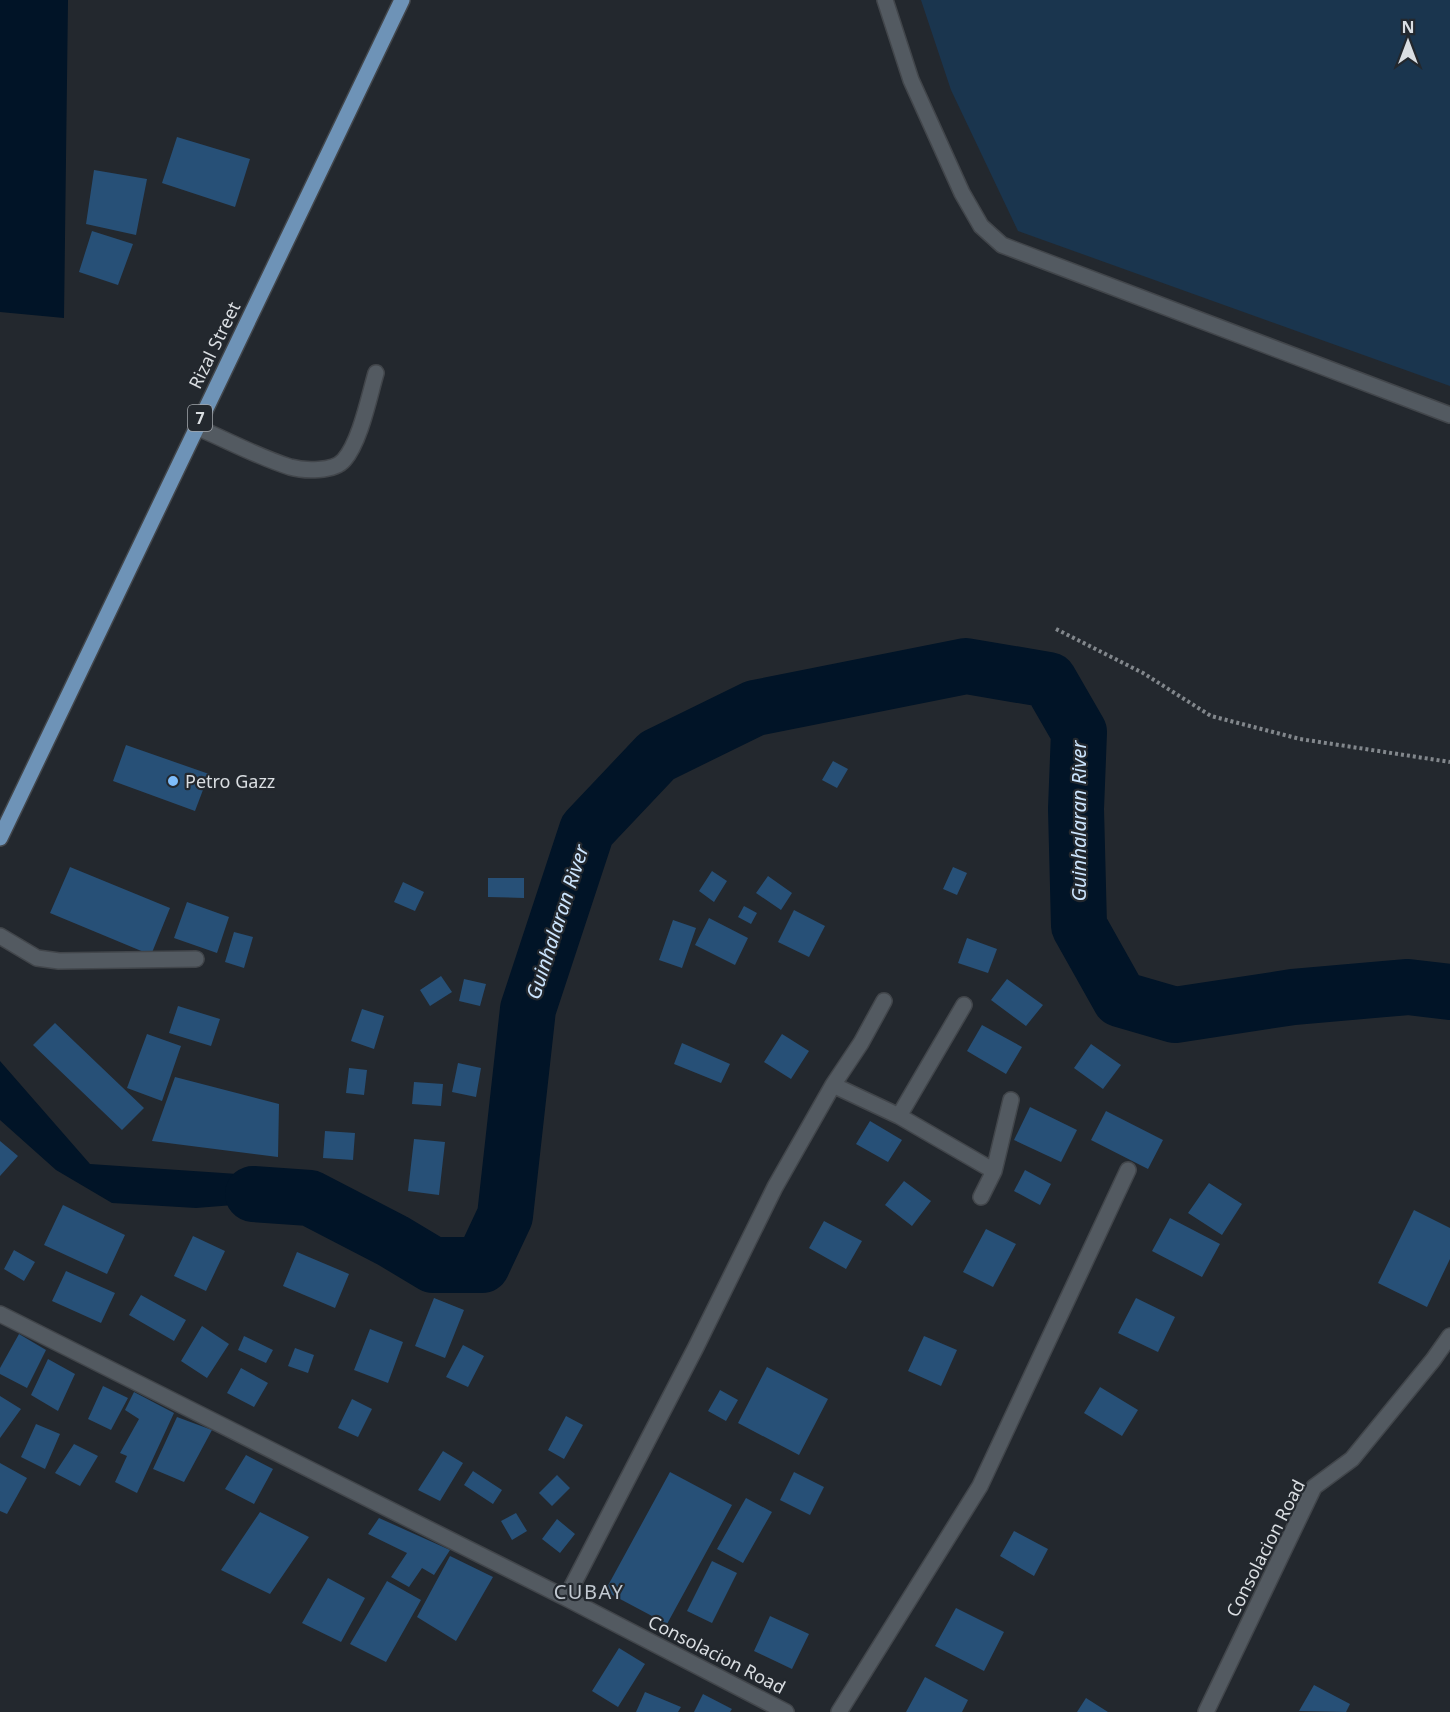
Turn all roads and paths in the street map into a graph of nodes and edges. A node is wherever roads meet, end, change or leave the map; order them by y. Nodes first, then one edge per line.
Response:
1 (402, 0) edge
2 (885, 0) edge
3 (376, 373) dead end
4 (1450, 415) edge
5 (196, 427) junction
6 (1056, 629) dead end
7 (1450, 762) edge
8 (0, 838) edge
9 (0, 936) edge
10 (196, 959) dead end
11 (884, 1001) dead end
12 (964, 1005) dead end
13 (833, 1085) junction
14 (1011, 1100) dead end
15 (899, 1116) junction
16 (1128, 1170) dead end
17 (994, 1171) junction
18 (981, 1197) dead end
19 (0, 1314) edge
20 (1450, 1336) edge
21 (566, 1598) junction
22 (786, 1712) edge
23 (840, 1712) edge
24 (1206, 1712) edge

1 - 5 main road, Rizal Street / 7
2 - 4 street
3 - 5 street
5 - 8 main road, Rizal Street / 7
6 - 7 path
9 - 10 street
11 - 13 street
12 - 15 street
13 - 15 street
13 - 21 street
14 - 17 street
15 - 17 street
16 - 23 street
17 - 18 street
19 - 21 street, Consolacion Road
20 - 24 street, Consolacion Road
21 - 22 street, Consolacion Road

